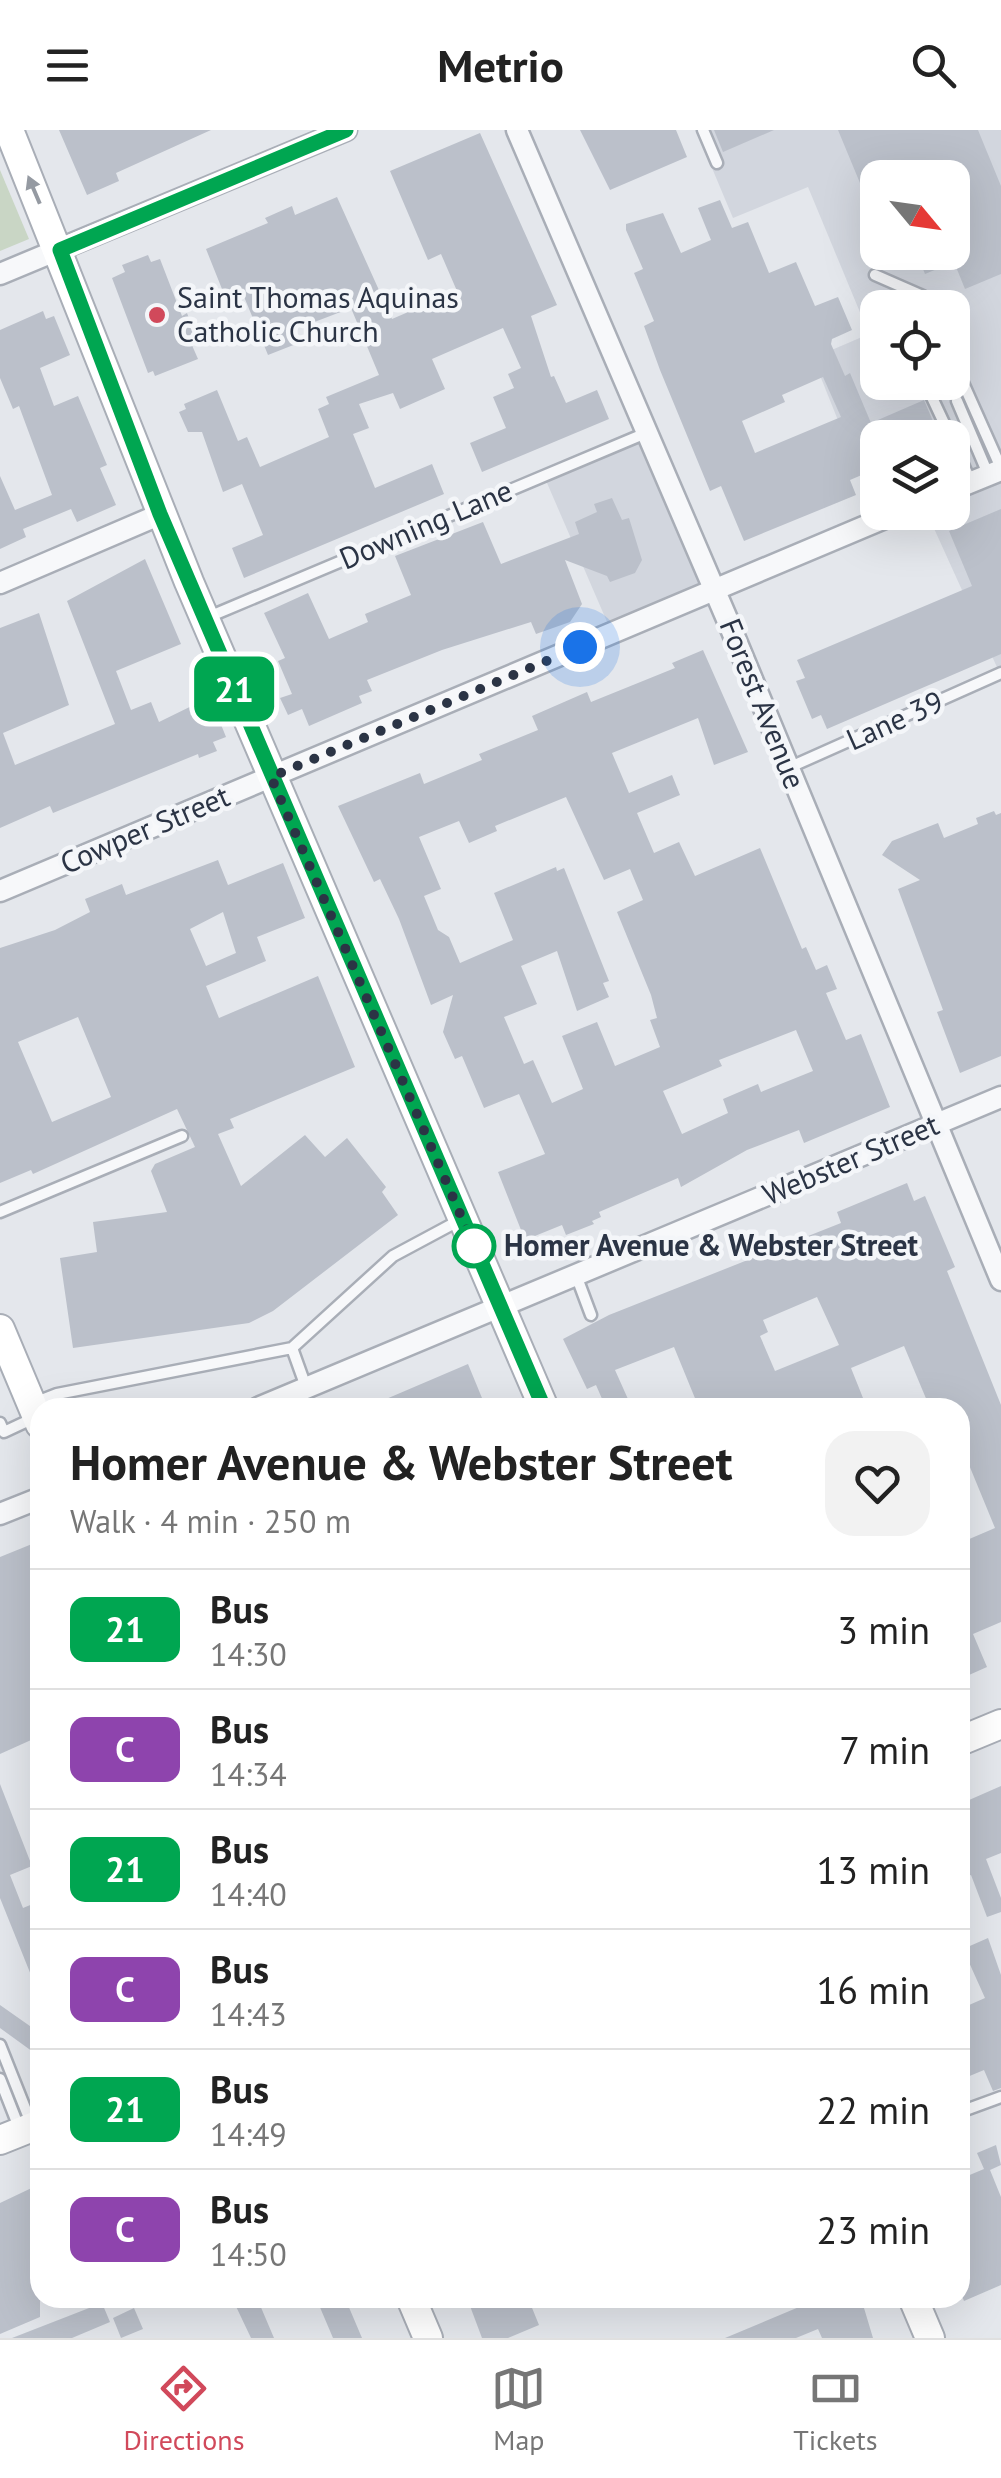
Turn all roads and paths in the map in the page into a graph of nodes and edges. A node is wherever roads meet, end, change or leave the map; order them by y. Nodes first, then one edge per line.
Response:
1 (9, 130) edge
2 (346, 130) edge
3 (517, 130) edge
4 (703, 130) edge
5 (717, 163) dead end
6 (60, 250) junction
7 (0, 274) edge
8 (875, 274) dead end
9 (910, 290) edge
10 (963, 400) edge
11 (957, 402) dead end
12 (647, 432) junction
13 (983, 477) edge
14 (160, 514) junction
15 (860, 529) edge
16 (0, 583) edge
17 (715, 590) junction
18 (204, 619) junction
19 (1001, 673) edge
20 (788, 768) junction
21 (271, 777) junction
22 (0, 891) edge
23 (1001, 1097) edge
24 (936, 1124) junction
25 (182, 1136) dead end
26 (0, 1212) edge
27 (462, 1219) junction
28 (576, 1275) junction
29 (1001, 1280) edge
30 (500, 1306) junction
31 (590, 1315) dead end
32 (0, 1328) edge
33 (292, 1348) junction
34 (306, 1387) junction
35 (53, 1398) edge
36 (281, 1398) edge
37 (540, 1398) edge
38 (30, 1400) edge
39 (30, 1418) edge
40 (0, 1423) edge
41 (30, 1502) edge
42 (0, 1514) edge
43 (1001, 1724) edge
44 (970, 1737) edge
45 (0, 2046) edge
46 (0, 2079) edge
47 (1001, 2096) edge
48 (970, 2108) edge
49 (23, 2130) edge
50 (415, 2308) edge
51 (918, 2308) edge
52 (428, 2338) edge
53 (930, 2338) edge

6 -> 1 street
2 - 6 street
3 - 12 street, Forest Avenue
4 - 5 lane
6 - 7 street
6 - 14 street
8 - 9 lane
10 - 13 lane
11 - 13 lane
12 - 17 street, Forest Avenue
12 - 18 lane, Downing Lane
14 - 16 street
14 - 18 street
15 - 17 street, Cowper Street
17 - 20 street, Forest Avenue
17 - 21 street, Cowper Street
18 - 21 street
19 - 20 lane, Lane 39
20 - 24 street, Forest Avenue
21 - 22 street, Cowper Street
21 - 27 street
23 - 24 street, Webster Street
24 - 28 street, Webster Street
24 - 29 street, Forest Avenue
25 - 26 lane
27 - 30 street
27 - 33 lane
28 - 30 street, Webster Street
28 - 31 lane
30 - 34 street, Webster Street
30 - 37 street
32 - 38 street
33 - 34 lane
33 - 35 lane
34 - 36 street, Webster Street
39 - 40 lane
41 - 42 street
43 - 44 street
45 - 49 lane
46 - 49 lane
47 - 48 lane
50 - 52 street
51 - 53 street

